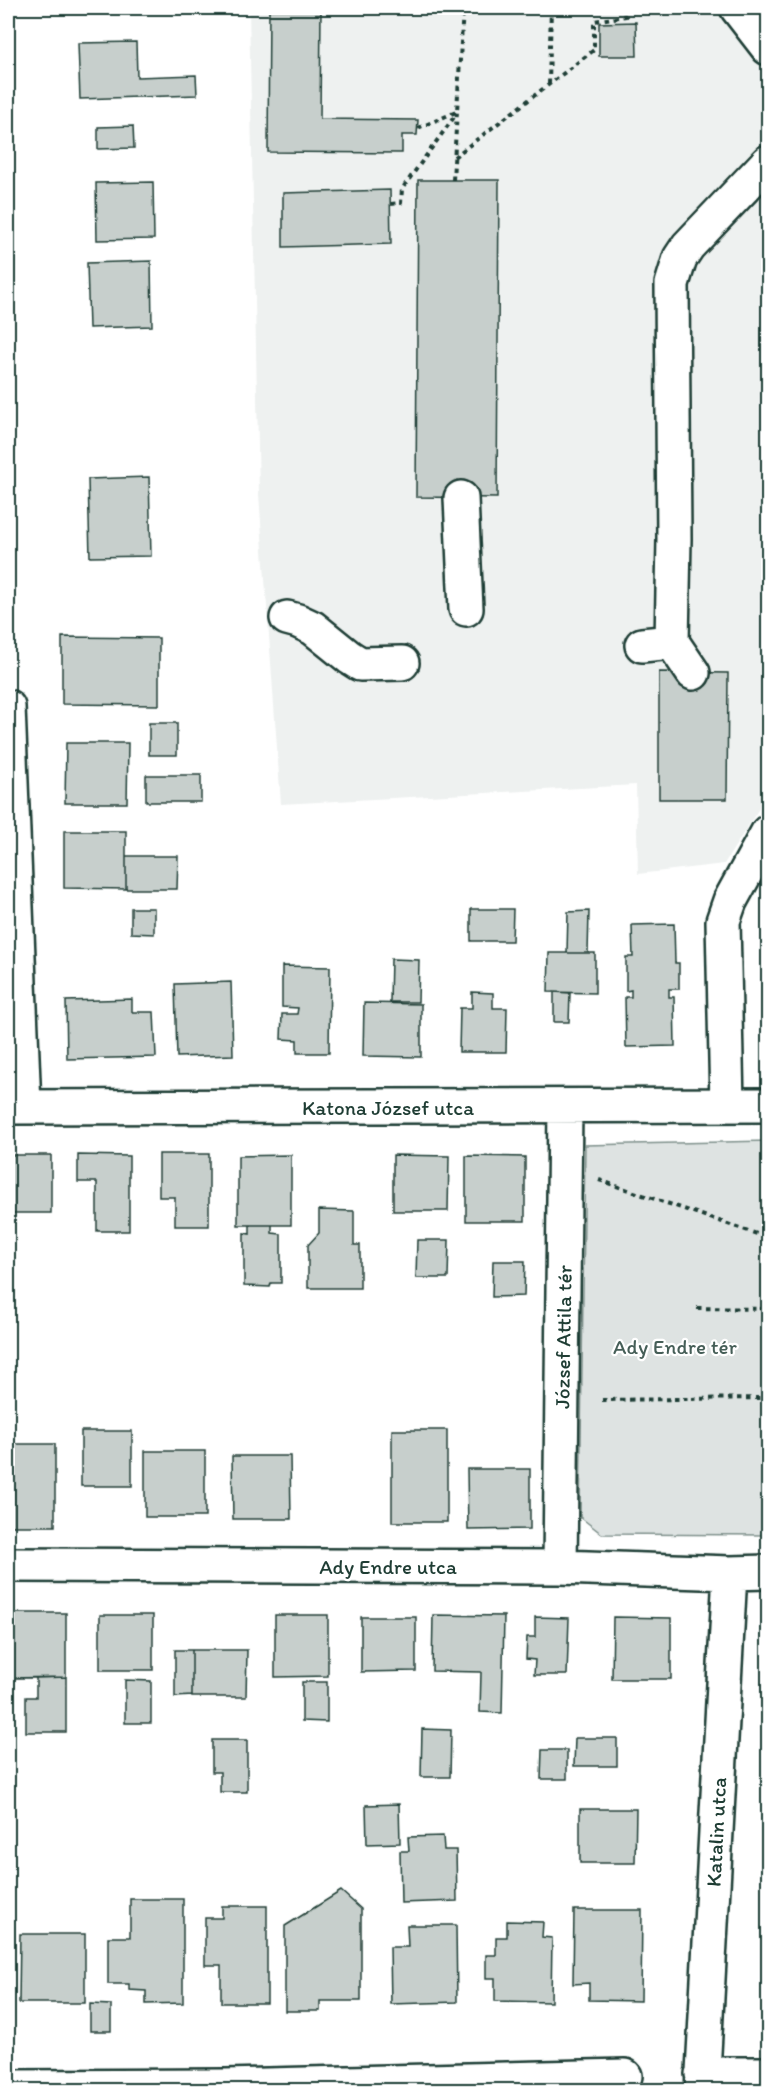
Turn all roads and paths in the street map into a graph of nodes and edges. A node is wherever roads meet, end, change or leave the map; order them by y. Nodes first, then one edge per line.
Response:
1 (464, 8) edge
2 (551, 8) edge
3 (626, 8) edge
4 (737, 8) edge
5 (768, 48) edge
6 (549, 85) junction
7 (457, 112) junction
8 (418, 128) dead end
9 (454, 157) junction
10 (768, 162) edge
11 (453, 180) dead end
12 (391, 204) dead end
13 (461, 498) dead end
14 (466, 609) dead end
15 (287, 618) dead end
16 (402, 663) dead end
17 (693, 673) dead end
18 (8, 707) edge
19 (768, 832) edge
20 (727, 1105) junction
21 (768, 1105) edge
22 (16, 1107) edge
23 (565, 1107) junction
24 (565, 1168) junction
25 (766, 1237) dead end
26 (696, 1308) dead end
27 (765, 1309) dead end
28 (764, 1398) dead end
29 (602, 1400) dead end
30 (8, 1565) edge
31 (560, 1567) junction
32 (768, 1572) edge
33 (730, 1573) junction
34 (768, 2074) edge
35 (625, 2076) dead end
36 (702, 2082) edge
37 (8, 2088) edge
38 (226, 2088) edge

1 - 7 path
2 - 6 path
3 - 6 path
4 - 5 street
6 - 9 path
7 - 8 path
7 - 9 path
7 - 12 path
9 - 11 path
10 - 17 street
13 - 14 street
15 - 16 street
18 - 22 street
19 - 20 street
20 - 21 street, Katona József utca
20 - 23 street, Katona József utca
22 - 23 street, Katona József utca
23 - 24 street, József Attila tér
24 - 25 path
24 - 31 street, József Attila tér
26 - 27 path
28 - 29 path
30 - 31 street, Ady Endre utca
31 - 33 street, Ady Endre utca
32 - 33 street, Ady Endre utca
33 - 36 street, Katalin utca
34 - 36 street
35 - 38 street
37 - 38 street

